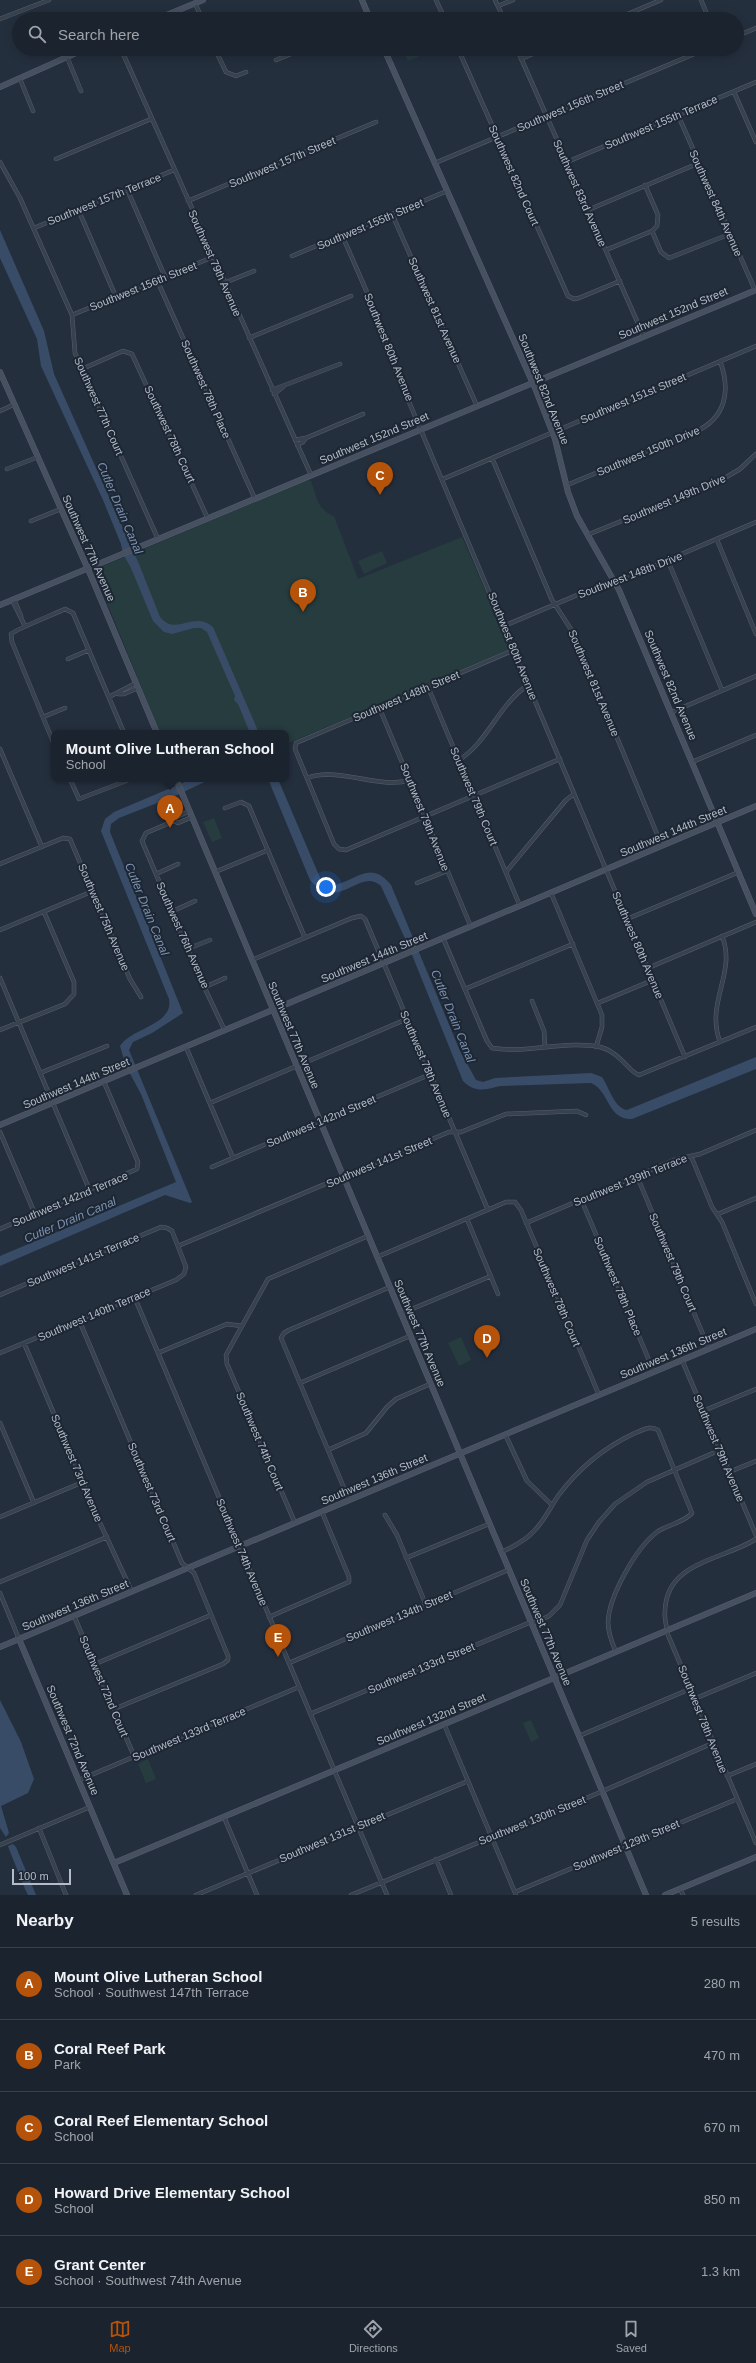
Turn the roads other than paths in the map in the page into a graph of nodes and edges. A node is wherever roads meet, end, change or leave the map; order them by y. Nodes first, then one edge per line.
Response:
1 (49, 0) edge
2 (203, 0) edge
3 (362, 0) edge
4 (436, 0) edge
5 (496, 0) edge
6 (513, 0) edge
7 (661, 0) edge
8 (701, 0) edge
9 (195, 3) junction
10 (498, 6) junction
11 (20, 12) edge
12 (174, 12) edge
13 (199, 12) edge
14 (367, 12) edge
15 (442, 12) edge
16 (501, 12) edge
17 (633, 12) edge
18 (706, 12) edge
19 (12, 15) edge
20 (0, 20) edge
21 (756, 28) edge
22 (744, 33) edge
23 (124, 56) edge
24 (218, 56) edge
25 (286, 56) edge
26 (387, 56) edge
27 (461, 56) edge
28 (526, 56) edge
29 (689, 56) edge
30 (67, 57) joint
31 (521, 58) joint
32 (276, 60) dead end
33 (246, 72) dead end
34 (20, 79) junction
35 (756, 82) edge
36 (0, 87) edge
37 (81, 91) dead end
38 (734, 92) junction
39 (33, 111) dead end
40 (678, 115) junction
41 (546, 116) junction
42 (151, 119) junction
43 (376, 122) dead end
44 (497, 137) junction
45 (756, 142) edge
46 (56, 159) dead end
47 (0, 162) edge
48 (566, 162) junction
49 (435, 163) junction
50 (699, 163) junction
51 (174, 170) junction
52 (646, 185) junction
53 (127, 189) junction
54 (447, 191) junction
55 (188, 201) junction
56 (78, 209) junction
57 (588, 210) junction
58 (392, 214) junction
59 (34, 228) junction
60 (652, 231) junction
61 (730, 234) junction
62 (342, 235) junction
63 (606, 250) junction
64 (292, 256) dead end
65 (213, 257) junction
66 (254, 271) dead end
67 (165, 277) junction
68 (157, 280) junction
69 (620, 281) junction
70 (224, 283) junction
71 (755, 290) edge
72 (351, 296) dead end
73 (116, 297) junction
74 (72, 314) junction
75 (644, 337) junction
76 (249, 338) junction
77 (756, 346) edge
78 (720, 361) junction
79 (340, 364) dead end
80 (82, 369) junction
81 (0, 372) edge
82 (533, 383) junction
83 (273, 392) junction
84 (15, 404) junction
85 (477, 406) junction
86 (0, 410) edge
87 (363, 414) dead end
88 (422, 429) junction
89 (553, 432) junction
90 (306, 438) junction
91 (295, 440) junction
92 (297, 445) junction
93 (756, 454) edge
94 (38, 457) junction
95 (492, 458) junction
96 (7, 469) dead end
97 (311, 475) junction
98 (443, 479) junction
99 (567, 485) junction
100 (255, 499) junction
101 (61, 509) junction
102 (208, 519) junction
103 (31, 521) dead end
104 (756, 522) edge
105 (586, 536) junction
106 (158, 539) junction
107 (717, 540) junction
108 (668, 561) junction
109 (88, 568) junction
110 (615, 581) junction
111 (13, 599) junction
112 (0, 604) edge
113 (555, 605) junction
114 (25, 626) junction
115 (504, 626) junction
116 (756, 634) edge
117 (89, 650) junction
118 (514, 650) junction
119 (68, 659) dead end
120 (756, 676) edge
121 (528, 685) junction
122 (137, 686) junction
123 (428, 687) junction
124 (722, 690) junction
125 (108, 697) junction
126 (379, 706) junction
127 (65, 708) dead end
128 (672, 712) junction
129 (43, 717) junction
130 (122, 730) edge
131 (156, 730) edge
132 (756, 735) edge
133 (51, 737) edge
134 (0, 749) edge
135 (560, 759) junction
136 (459, 760) junction
137 (692, 762) junction
138 (307, 778) junction
139 (410, 780) junction
140 (71, 782) edge
141 (123, 782) edge
142 (177, 782) edge
143 (574, 794) junction
144 (474, 796) junction
145 (756, 806) edge
146 (225, 808) dead end
147 (190, 811) junction
148 (425, 816) junction
149 (192, 817) junction
150 (174, 821) junction
151 (718, 823) junction
152 (662, 846) junction
153 (42, 847) junction
154 (268, 850) junction
155 (0, 864) edge
156 (178, 864) dead end
157 (606, 869) junction
158 (447, 871) junction
159 (215, 872) junction
160 (506, 872) junction
161 (739, 872) junction
162 (156, 874) junction
163 (417, 883) dead end
164 (93, 891) junction
165 (551, 893) junction
166 (195, 902) dead end
167 (520, 906) junction
168 (173, 911) junction
169 (44, 912) junction
170 (756, 914) edge
171 (628, 920) junction
172 (756, 922) edge
173 (471, 927) junction
174 (0, 930) edge
175 (722, 936) junction
176 (304, 938) junction
177 (443, 938) junction
178 (210, 940) dead end
179 (573, 944) junction
180 (187, 949) junction
181 (252, 960) junction
182 (384, 963) junction
183 (648, 968) junction
184 (0, 978) edge
185 (225, 978) dead end
186 (653, 980) junction
187 (205, 987) junction
188 (465, 989) junction
189 (141, 997) dead end
190 (532, 1001) dead end
191 (598, 1004) junction
192 (273, 1010) junction
193 (407, 1019) junction
194 (19, 1023) junction
195 (756, 1027) edge
196 (0, 1030) edge
197 (225, 1031) junction
198 (720, 1042) junction
199 (107, 1046) dead end
200 (186, 1047) junction
201 (545, 1047) junction
202 (596, 1047) junction
203 (685, 1057) junction
204 (296, 1066) junction
205 (40, 1073) junction
206 (431, 1074) junction
207 (104, 1082) junction
208 (53, 1103) junction
209 (210, 1103) junction
210 (586, 1115) dead end
211 (320, 1122) junction
212 (0, 1126) edge
213 (756, 1130) edge
214 (0, 1132) edge
215 (455, 1132) junction
216 (691, 1156) junction
217 (233, 1158) junction
218 (212, 1167) dead end
219 (637, 1176) junction
220 (343, 1177) junction
221 (90, 1191) junction
222 (756, 1198) edge
223 (581, 1199) junction
224 (488, 1210) junction
225 (35, 1214) junction
226 (718, 1214) junction
227 (467, 1219) junction
228 (526, 1223) junction
229 (0, 1229) edge
230 (368, 1236) junction
231 (178, 1246) junction
232 (377, 1257) junction
233 (491, 1276) junction
234 (390, 1287) junction
235 (498, 1294) dead end
236 (0, 1295) edge
237 (134, 1296) junction
238 (756, 1304) edge
239 (400, 1314) junction
240 (79, 1320) junction
241 (242, 1326) junction
242 (756, 1329) edge
243 (410, 1336) junction
244 (24, 1343) junction
245 (709, 1349) junction
246 (0, 1353) edge
247 (158, 1353) junction
248 (682, 1360) junction
249 (654, 1372) junction
250 (300, 1383) junction
251 (430, 1384) junction
252 (756, 1389) edge
253 (598, 1395) junction
254 (703, 1411) junction
255 (0, 1423) edge
256 (506, 1434) junction
257 (328, 1450) junction
258 (720, 1450) junction
259 (459, 1453) junction
260 (756, 1461) edge
261 (675, 1469) junction
262 (729, 1472) junction
263 (83, 1482) junction
264 (349, 1500) junction
265 (34, 1503) junction
266 (552, 1505) junction
267 (322, 1512) junction
268 (385, 1515) dead end
269 (0, 1517) edge
270 (295, 1523) junction
271 (489, 1524) junction
272 (756, 1535) edge
273 (107, 1537) junction
274 (756, 1539) edge
275 (240, 1546) junction
276 (501, 1552) junction
277 (406, 1558) junction
278 (188, 1568) junction
279 (508, 1570) junction
280 (0, 1582) edge
281 (132, 1592) junction
282 (0, 1593) edge
283 (756, 1593) edge
284 (426, 1605) junction
285 (211, 1615) junction
286 (74, 1616) junction
287 (269, 1617) junction
288 (531, 1623) junction
289 (668, 1630) junction
290 (20, 1639) junction
291 (0, 1647) edge
292 (616, 1652) junction
293 (289, 1663) junction
294 (95, 1664) junction
295 (756, 1673) edge
296 (554, 1678) junction
297 (299, 1687) junction
298 (690, 1689) junction
299 (694, 1699) junction
300 (114, 1710) junction
301 (310, 1714) junction
302 (444, 1724) junction
303 (579, 1736) junction
304 (713, 1743) junction
305 (134, 1756) junction
306 (756, 1764) edge
307 (334, 1770) junction
308 (727, 1776) junction
309 (79, 1780) junction
310 (468, 1781) junction
311 (602, 1791) junction
312 (737, 1799) junction
313 (90, 1807) junction
314 (224, 1817) junction
315 (358, 1827) junction
316 (39, 1828) junction
317 (492, 1836) junction
318 (756, 1843) edge
319 (0, 1845) edge
320 (625, 1846) junction
321 (756, 1857) edge
322 (436, 1859) junction
323 (114, 1863) junction
324 (248, 1873) junction
325 (381, 1882) junction
326 (680, 1889) junction
327 (516, 1893) edge
328 (66, 1895) edge
329 (127, 1895) edge
330 (196, 1895) edge
331 (257, 1895) edge
332 (351, 1895) edge
333 (387, 1895) edge
334 (452, 1895) edge
335 (646, 1895) edge
336 (665, 1895) edge
337 (683, 1895) edge

1 - 11 street
2 - 9 street
3 - 14 street
4 - 15 street
5 - 10 street
6 - 10 street
7 - 17 street
8 - 18 street
9 - 12 street
9 - 13 street
10 - 16 street
19 - 20 street
21 - 22 street
23 - 42 street, Southwest 79th Avenue
24 - 33 street
25 - 32 street
26 - 49 street, Southwest 82nd Avenue
27 - 44 street, Southwest 82nd Court
28 - 31 street
29 - 41 street, Southwest 156th Street
30 - 34 street
30 - 37 street
31 - 41 street, Southwest 83rd Avenue
34 - 36 street
34 - 39 street
35 - 38 street, Southwest 155th Terrace
38 - 40 street, Southwest 155th Terrace
38 - 45 street
40 - 48 street, Southwest 155th Terrace
40 - 50 street, Southwest 84th Avenue
41 - 44 street, Southwest 156th Street
41 - 48 street, Southwest 83rd Avenue
42 - 46 street
42 - 51 street, Southwest 79th Avenue
43 - 55 street, Southwest 157th Street
44 - 49 street, Southwest 156th Street
44 - 69 street, Southwest 82nd Court
47 - 59 street, Southwest 77th Court
48 - 57 street, Southwest 83rd Avenue
49 - 54 street, Southwest 82nd Avenue
50 - 52 street
50 - 61 street, Southwest 84th Avenue
51 - 53 street, Southwest 157th Terrace
51 - 55 street, Southwest 79th Avenue
52 - 57 street
52 - 60 street
53 - 56 street, Southwest 157th Terrace
53 - 67 street
54 - 58 street, Southwest 155th Street
54 - 82 street, Southwest 82nd Avenue
55 - 65 street, Southwest 79th Avenue
56 - 59 street, Southwest 157th Terrace
56 - 73 street
57 - 63 street, Southwest 83rd Avenue
58 - 62 street, Southwest 155th Street
58 - 85 street, Southwest 81st Avenue
59 - 74 street, Southwest 77th Court
60 - 61 street
60 - 63 street
61 - 71 street, Southwest 84th Avenue
62 - 64 street, Southwest 155th Street
62 - 88 street, Southwest 80th Avenue
63 - 69 street, Southwest 83rd Avenue
65 - 67 street, Southwest 156th Street
65 - 70 street, Southwest 79th Avenue
66 - 70 street
67 - 68 street, Southwest 156th Street
68 - 73 street, Southwest 156th Street
68 - 100 street, Southwest 78th Place
69 - 75 street, Southwest 83rd Avenue
70 - 76 street, Southwest 79th Avenue
71 - 75 street, Southwest 152nd Street
72 - 76 street
73 - 74 street, Southwest 156th Street
74 - 80 street, Southwest 77th Court
75 - 82 street, Southwest 152nd Street
76 - 83 street, Southwest 79th Avenue
77 - 78 street, Southwest 151st Street
78 - 89 street, Southwest 151st Street
78 - 99 street, Southwest 150th Drive
79 - 83 street
80 - 102 street, Southwest 78th Court
80 - 106 street, Southwest 77th Court
81 - 84 street, Southwest 77th Avenue
82 - 85 street, Southwest 152nd Street
82 - 89 street, Southwest 82nd Avenue
83 - 91 street, Southwest 79th Avenue
84 - 86 street
84 - 94 street, Southwest 77th Avenue
85 - 88 street, Southwest 152nd Street
87 - 90 street
88 - 97 street, Southwest 152nd Street
88 - 98 street, Southwest 80th Avenue
89 - 95 street, Southwest 151st Street
89 - 99 street, Southwest 82nd Avenue
90 - 91 street
90 - 92 street
91 - 92 street, Southwest 79th Avenue
92 - 97 street, Southwest 79th Avenue
93 - 105 street, Southwest 149th Drive
94 - 96 street
94 - 101 street, Southwest 77th Avenue
95 - 98 street, Southwest 151st Street
95 - 113 street, Southwest 81st Avenue
97 - 100 street, Southwest 152nd Street
98 - 115 street, Southwest 80th Avenue
99 - 105 street, Southwest 82nd Avenue
100 - 102 street, Southwest 152nd Street
101 - 103 street
101 - 109 street, Southwest 77th Avenue
102 - 106 street, Southwest 152nd Street
104 - 107 street, Southwest 148th Drive
105 - 110 street, Southwest 82nd Avenue
106 - 109 street, Southwest 152nd Street
107 - 108 street, Southwest 148th Drive
107 - 116 street
108 - 110 street, Southwest 148th Drive
108 - 124 street
109 - 111 street, Southwest 152nd Street
109 - 122 street, Southwest 77th Avenue
110 - 113 street, Southwest 148th Drive
110 - 128 street, Southwest 82nd Avenue
111 - 112 street, Southwest 152nd Street
111 - 114 street
113 - 115 street, Southwest 148th Drive
113 - 152 street, Southwest 81st Avenue
114 - 117 street
114 - 129 street
115 - 118 street, Southwest 80th Avenue
117 - 119 street
117 - 125 street
118 - 121 street, Southwest 80th Avenue
118 - 123 street, Southwest 148th Street
120 - 124 street
121 - 135 street, Southwest 80th Avenue
121 - 136 street
122 - 125 street
122 - 131 street, Southwest 77th Avenue
123 - 126 street, Southwest 148th Street
123 - 136 street, Southwest 79th Court
124 - 128 street
125 - 130 street
126 - 138 street, Southwest 148th Street
126 - 139 street, Southwest 79th Avenue
127 - 129 street
128 - 137 street, Southwest 82nd Avenue
129 - 133 street
132 - 137 street
134 - 153 street
135 - 143 street, Southwest 80th Avenue
135 - 144 street
136 - 144 street, Southwest 79th Court
137 - 151 street, Southwest 82nd Avenue
138 - 139 street
138 - 148 street
139 - 148 street, Southwest 79th Avenue
140 - 141 street
142 - 147 street, Southwest 77th Avenue
143 - 157 street, Southwest 80th Avenue
143 - 160 street
144 - 148 street
144 - 160 street, Southwest 79th Court
145 - 151 street, Southwest 144th Street
146 - 154 street
147 - 149 street, Southwest 77th Avenue
147 - 150 street
148 - 158 street, Southwest 79th Avenue
149 - 150 street
149 - 159 street, Southwest 77th Avenue
150 - 162 street, Southwest 76th Avenue
151 - 152 street, Southwest 144th Street
151 - 161 street, Southwest 82nd Avenue
152 - 157 street, Southwest 144th Street
153 - 155 street
153 - 164 street, Southwest 75th Avenue
154 - 159 street
154 - 176 street
156 - 162 street
157 - 165 street, Southwest 144th Street
157 - 171 street, Southwest 80th Avenue
158 - 163 street
158 - 173 street, Southwest 79th Avenue
159 - 181 street, Southwest 77th Avenue
160 - 167 street, Southwest 79th Court
161 - 170 street, Southwest 82nd Avenue
161 - 171 street
162 - 168 street, Southwest 76th Avenue
164 - 169 street
164 - 189 street, Southwest 75th Avenue
165 - 167 street, Southwest 144th Street
165 - 179 street
166 - 168 street
167 - 173 street, Southwest 144th Street
168 - 180 street, Southwest 76th Avenue
169 - 174 street
169 - 194 street
171 - 183 street, Southwest 80th Avenue
172 - 175 street
173 - 177 street, Southwest 144th Street
175 - 183 street
175 - 198 street
176 - 181 street
176 - 182 street, Southwest 78th Avenue
177 - 182 street, Southwest 144th Street
177 - 188 street
178 - 180 street
179 - 188 street
179 - 191 street
180 - 187 street, Southwest 76th Avenue
181 - 192 street, Southwest 77th Avenue
182 - 192 street, Southwest 144th Street
182 - 193 street, Southwest 78th Avenue
183 - 186 street, Southwest 80th Avenue
184 - 194 street
185 - 187 street
186 - 191 street
186 - 203 street, Southwest 80th Avenue
187 - 197 street, Southwest 76th Avenue
188 - 201 street
190 - 201 street
191 - 202 street
192 - 197 street, Southwest 144th Street
192 - 204 street, Southwest 77th Avenue
193 - 204 street
193 - 206 street, Southwest 78th Avenue
194 - 196 street
194 - 205 street
195 - 198 street
197 - 200 street, Southwest 144th Street
198 - 203 street
199 - 205 street
200 - 207 street, Southwest 144th Street
200 - 209 street
201 - 202 street
202 - 203 street
204 - 209 street
204 - 211 street, Southwest 77th Avenue
205 - 208 street
206 - 211 street, Southwest 142nd Street
206 - 215 street, Southwest 78th Avenue
207 - 208 street, Southwest 144th Street
207 - 221 street, Southwest 142nd Terrace
208 - 212 street, Southwest 144th Street
208 - 221 street
209 - 217 street
210 - 215 street, Southwest 141st Street
211 - 217 street, Southwest 142nd Street
211 - 220 street, Southwest 77th Avenue
213 - 216 street, Southwest 139th Terrace
214 - 225 street
215 - 220 street, Southwest 141st Street
215 - 224 street, Southwest 78th Avenue
216 - 219 street, Southwest 139th Terrace
216 - 226 street
217 - 218 street, Southwest 142nd Street
219 - 223 street, Southwest 139th Terrace
219 - 245 street, Southwest 79th Court
220 - 230 street, Southwest 77th Avenue
220 - 231 street, Southwest 141st Street
221 - 225 street, Southwest 142nd Terrace
222 - 226 street
223 - 228 street, Southwest 139th Terrace
223 - 249 street, Southwest 78th Place
224 - 227 street
224 - 228 street, Southwest 78th Court
225 - 229 street, Southwest 142nd Terrace
226 - 238 street
227 - 232 street
227 - 233 street
228 - 253 street, Southwest 78th Court
230 - 232 street, Southwest 77th Avenue
230 - 241 street
231 - 236 street, Southwest 141st Terrace
231 - 237 street, Southwest 140th Terrace
232 - 234 street, Southwest 77th Avenue
233 - 235 street
233 - 239 street
234 - 239 street, Southwest 77th Avenue
234 - 250 street
237 - 240 street, Southwest 140th Terrace
237 - 247 street, Southwest 74th Avenue
239 - 243 street, Southwest 77th Avenue
240 - 244 street, Southwest 140th Terrace
240 - 278 street, Southwest 73rd Court
241 - 247 street
241 - 270 street, Southwest 74th Court
242 - 245 street, Southwest 136th Street
243 - 250 street
243 - 251 street, Southwest 77th Avenue
244 - 246 street, Southwest 140th Terrace
244 - 263 street, Southwest 73rd Avenue
245 - 248 street, Southwest 136th Street
247 - 275 street, Southwest 74th Avenue
248 - 249 street, Southwest 136th Street
248 - 254 street, Southwest 79th Avenue
249 - 253 street, Southwest 136th Street
250 - 257 street
251 - 257 street
251 - 259 street, Southwest 77th Avenue
252 - 254 street
253 - 256 street, Southwest 136th Street
254 - 258 street, Southwest 79th Avenue
255 - 265 street
256 - 259 street, Southwest 136th Street
256 - 266 street
257 - 264 street
258 - 261 street
258 - 262 street, Southwest 79th Avenue
259 - 264 street, Southwest 136th Street
259 - 271 street, Southwest 77th Avenue
260 - 262 street
261 - 266 street
261 - 288 street
261 - 292 street
262 - 272 street, Southwest 79th Avenue
263 - 265 street
263 - 273 street, Southwest 73rd Avenue
264 - 267 street, Southwest 136th Street
265 - 269 street
266 - 276 street
267 - 270 street, Southwest 136th Street
267 - 287 street
268 - 277 street
270 - 275 street, Southwest 136th Street
271 - 276 street, Southwest 77th Avenue
271 - 277 street
273 - 280 street
273 - 281 street, Southwest 73rd Avenue
274 - 289 street, Southwest 78th Avenue
275 - 278 street, Southwest 136th Street
275 - 287 street, Southwest 74th Avenue
276 - 279 street, Southwest 77th Avenue
277 - 284 street
278 - 281 street, Southwest 136th Street
278 - 285 street, Southwest 73rd Court
279 - 284 street, Southwest 134th Street
279 - 288 street, Southwest 77th Avenue
281 - 286 street, Southwest 136th Street
282 - 290 street, Southwest 72nd Avenue
283 - 289 street, Southwest 132nd Street
284 - 293 street, Southwest 134th Street
285 - 294 street
285 - 300 street, Southwest 73rd Court
286 - 290 street, Southwest 136th Street
286 - 294 street, Southwest 72nd Court
287 - 293 street, Southwest 74th Avenue
288 - 296 street, Southwest 77th Avenue
288 - 301 street, Southwest 133rd Street
289 - 292 street, Southwest 132nd Street
289 - 298 street, Southwest 78th Avenue
290 - 291 street, Southwest 136th Street
290 - 309 street, Southwest 72nd Avenue
292 - 296 street, Southwest 132nd Street
293 - 297 street, Southwest 74th Avenue
294 - 300 street, Southwest 72nd Court
295 - 299 street
296 - 302 street, Southwest 132nd Street
296 - 303 street, Southwest 77th Avenue
297 - 301 street, Southwest 74th Avenue
297 - 305 street, Southwest 133rd Terrace
298 - 299 street, Southwest 78th Avenue
298 - 303 street
299 - 304 street, Southwest 78th Avenue
300 - 305 street, Southwest 72nd Court
301 - 307 street, Southwest 74th Avenue
302 - 307 street, Southwest 132nd Street
302 - 310 street
303 - 311 street, Southwest 77th Avenue
304 - 308 street, Southwest 78th Avenue
304 - 311 street, Southwest 130th Street
305 - 309 street, Southwest 133rd Terrace
306 - 308 street
307 - 314 street, Southwest 132nd Street
307 - 315 street, Southwest 74th Avenue
308 - 312 street, Southwest 78th Avenue
309 - 313 street, Southwest 72nd Avenue
310 - 315 street, Southwest 131st Street
310 - 317 street
311 - 317 street, Southwest 130th Street
311 - 320 street, Southwest 77th Avenue
312 - 318 street, Southwest 78th Avenue
312 - 320 street, Southwest 129th Street
313 - 316 street
313 - 323 street, Southwest 72nd Avenue
314 - 323 street, Southwest 132nd Street
314 - 324 street
315 - 324 street, Southwest 131st Street
315 - 325 street, Southwest 74th Avenue
316 - 319 street
316 - 328 street
317 - 322 street, Southwest 130th Street
317 - 327 street
320 - 327 street, Southwest 129th Street
320 - 335 street, Southwest 77th Avenue
321 - 326 street
322 - 325 street, Southwest 130th Street
322 - 334 street
323 - 329 street, Southwest 72nd Avenue
324 - 330 street, Southwest 131st Street
324 - 331 street
325 - 332 street, Southwest 130th Street
325 - 333 street, Southwest 74th Avenue
326 - 336 street
326 - 337 street

